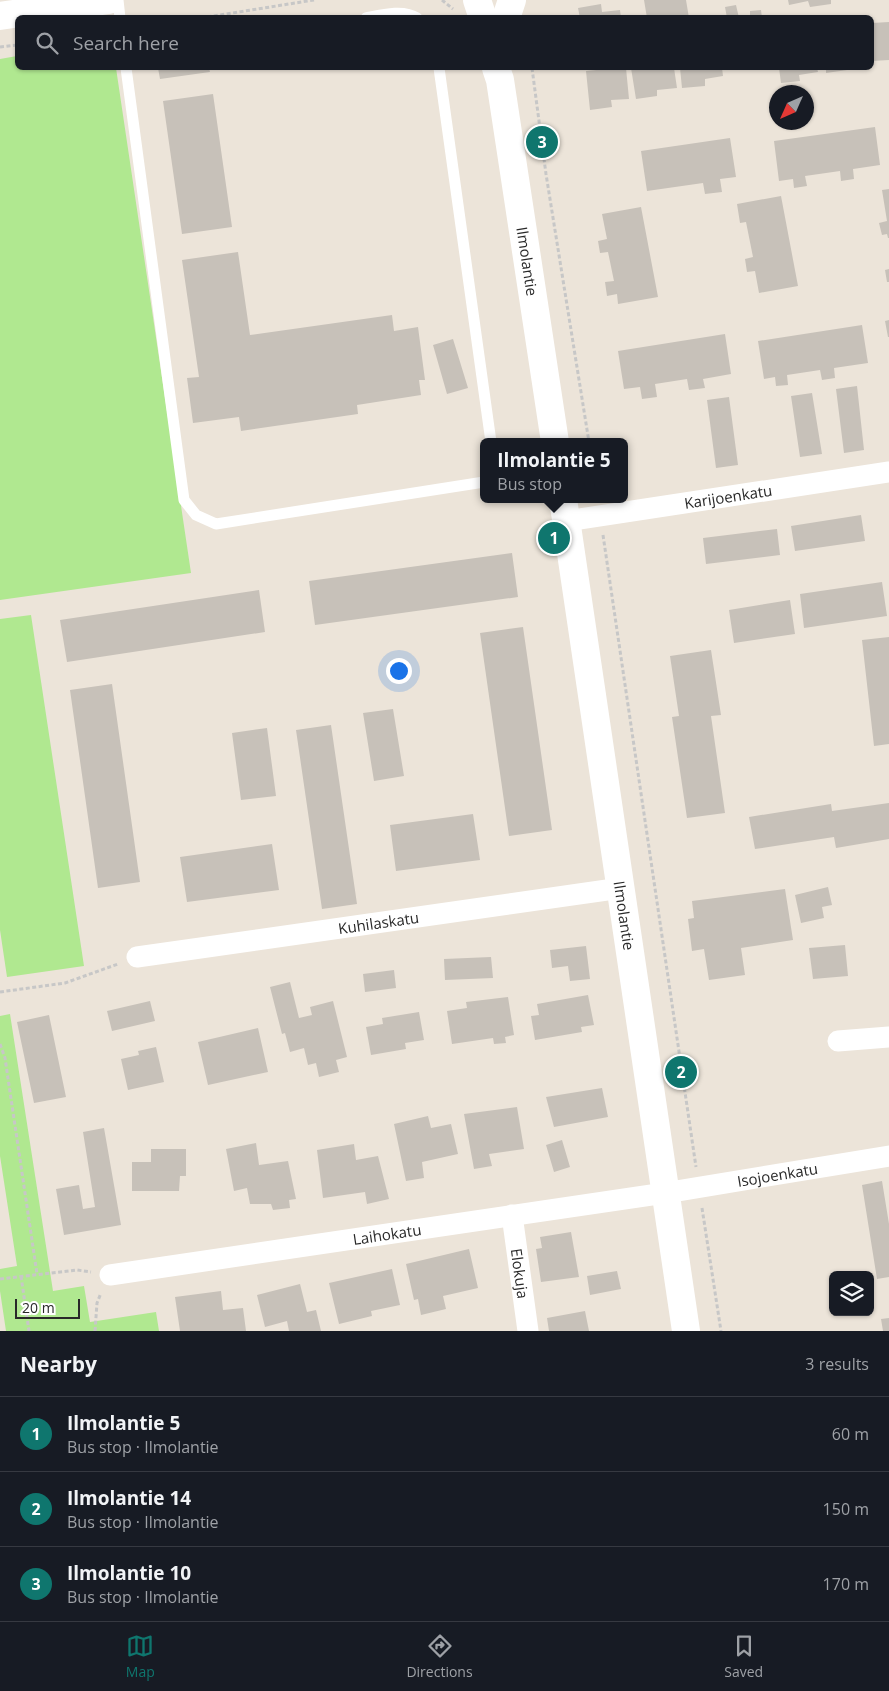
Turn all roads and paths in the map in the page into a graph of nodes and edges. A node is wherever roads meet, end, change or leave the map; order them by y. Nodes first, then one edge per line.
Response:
1 (109, 0) edge
2 (118, 0) edge
3 (314, 0) edge
4 (477, 0) edge
5 (512, 0) edge
6 (120, 15) edge
7 (220, 15) edge
8 (383, 15) edge
9 (413, 15) edge
10 (482, 15) edge
11 (507, 15) edge
12 (0, 16) edge
13 (15, 45) edge
14 (0, 47) edge
15 (126, 70) edge
16 (439, 70) edge
17 (532, 70) edge
18 (499, 72) edge
19 (490, 438) edge
20 (554, 438) edge
21 (588, 438) edge
22 (889, 472) edge
23 (480, 483) edge
24 (565, 510) edge
25 (600, 516) junction
26 (620, 888) junction
27 (137, 957) joint
28 (0, 992) edge
29 (889, 1038) edge
30 (838, 1041) dead end
31 (0, 1044) edge
32 (889, 1156) edge
33 (698, 1187) junction
34 (665, 1193) junction
35 (512, 1215) junction
36 (37, 1274) junction
37 (110, 1275) junction
38 (21, 1276) junction
39 (0, 1279) edge
40 (29, 1331) edge
41 (95, 1331) edge
42 (528, 1331) edge
43 (686, 1331) edge
44 (721, 1331) edge

1 - 12 street
2 - 6 lane
3 - 7 path
4 - 10 street
5 - 11 street
8 - 9 lane
13 - 14 path
15 - 23 lane
16 - 19 lane
17 - 21 path
18 - 20 street, Ilmolantie
22 - 25 street, Karijoenkatu
24 - 25 street, Karijoenkatu
24 - 26 street, Ilmolantie
25 - 33 path
26 - 27 street, Kuhilaskatu
26 - 34 street, Ilmolantie
27 - 28 path
29 - 30 street
31 - 36 path
32 - 33 street, Isojoenkatu
33 - 34 street, Isojoenkatu
33 - 44 path
34 - 35 street, Laihokatu
34 - 43 street, Ilmolantie
35 - 37 street, Laihokatu
35 - 42 street, Elokuja
36 - 37 path
36 - 38 path
37 - 41 path
38 - 39 path
38 - 40 path

